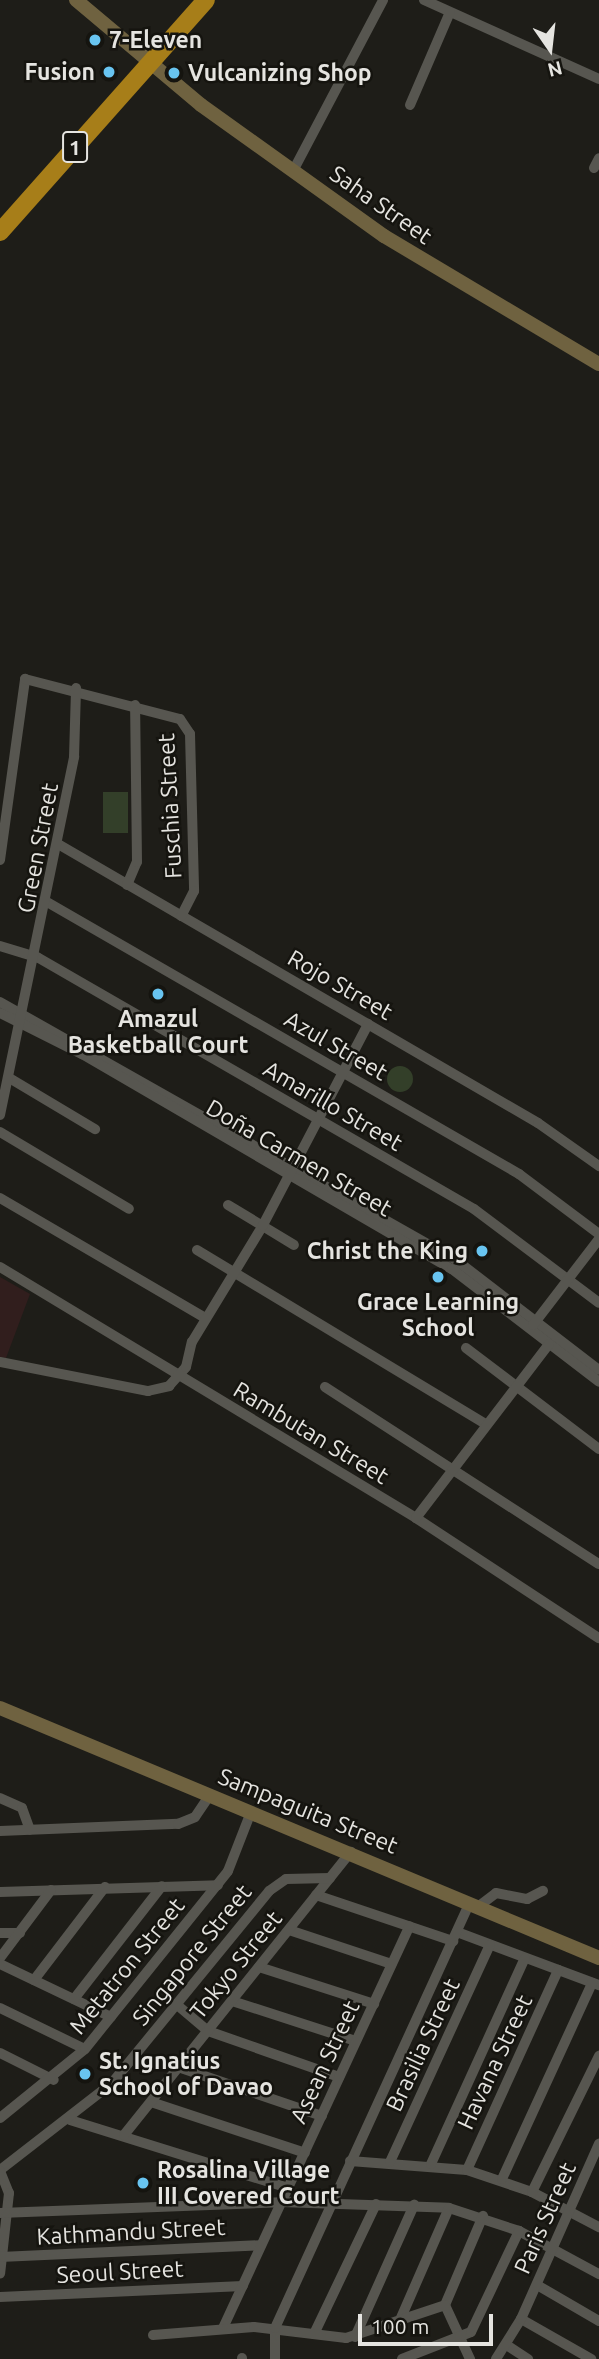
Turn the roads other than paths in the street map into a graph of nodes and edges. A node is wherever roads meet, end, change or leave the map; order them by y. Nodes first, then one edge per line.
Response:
1 (206, 0) edge
2 (383, 0) edge
3 (424, 0) edge
4 (83, 3) edge
5 (450, 12) junction
6 (149, 63) junction
7 (599, 79) edge
8 (410, 105) dead end
9 (293, 171) junction
10 (0, 232) edge
11 (599, 364) edge
12 (76, 688) junction
13 (135, 705) junction
14 (58, 844) junction
15 (0, 860) edge
16 (127, 885) junction
17 (47, 902) junction
18 (181, 916) junction
19 (0, 946) edge
20 (37, 957) junction
21 (0, 1002) edge
22 (0, 1013) edge
23 (24, 1019) junction
24 (368, 1024) junction
25 (343, 1072) junction
26 (11, 1079) junction
27 (0, 1115) edge
28 (317, 1120) junction
29 (95, 1129) dead end
30 (0, 1132) edge
31 (599, 1166) edge
32 (290, 1170) junction
33 (0, 1198) edge
34 (228, 1205) dead end
35 (129, 1209) dead end
36 (263, 1225) junction
37 (599, 1237) edge
38 (294, 1245) dead end
39 (197, 1250) dead end
40 (0, 1267) edge
41 (234, 1273) junction
42 (568, 1279) junction
43 (599, 1303) edge
44 (205, 1318) junction
45 (534, 1324) junction
46 (550, 1343) junction
47 (466, 1348) dead end
48 (0, 1362) edge
49 (599, 1370) edge
50 (178, 1375) junction
51 (599, 1382) edge
52 (517, 1385) junction
53 (325, 1388) dead end
54 (485, 1424) junction
55 (599, 1449) edge
56 (450, 1468) junction
57 (416, 1518) junction
58 (598, 1561) edge
59 (599, 1638) edge
60 (0, 1708) edge
61 (210, 1795) junction
62 (0, 1798) edge
63 (251, 1812) junction
64 (30, 1830) junction
65 (0, 1831) edge
66 (351, 1852) junction
67 (330, 1878) junction
68 (218, 1885) junction
69 (162, 1886) junction
70 (105, 1888) junction
71 (51, 1890) junction
72 (0, 1892) edge
73 (543, 1892) dead end
74 (316, 1895) junction
75 (475, 1905) junction
76 (410, 1926) junction
77 (289, 1930) junction
78 (0, 1933) edge
79 (20, 1933) junction
80 (455, 1936) junction
81 (490, 1945) junction
82 (0, 1958) edge
83 (525, 1958) junction
84 (599, 1958) edge
85 (0, 1964) edge
86 (392, 1964) junction
87 (259, 1967) junction
88 (558, 1970) junction
89 (34, 1980) junction
90 (595, 1984) edge
91 (74, 1999) junction
92 (232, 2001) junction
93 (176, 2004) junction
94 (374, 2004) junction
95 (0, 2008) edge
96 (111, 2017) junction
97 (208, 2031) junction
98 (356, 2041) junction
99 (85, 2049) junction
100 (0, 2053) edge
101 (599, 2056) edge
102 (178, 2067) junction
103 (339, 2077) junction
104 (54, 2080) junction
105 (151, 2102) junction
106 (322, 2116) junction
107 (0, 2119) edge
108 (70, 2120) junction
109 (124, 2135) junction
110 (599, 2144) edge
111 (304, 2152) junction
112 (350, 2161) junction
113 (390, 2162) junction
114 (431, 2164) junction
115 (467, 2170) junction
116 (0, 2171) edge
117 (502, 2179) junction
118 (288, 2188) junction
119 (532, 2192) junction
120 (281, 2202) junction
121 (331, 2203) junction
122 (376, 2204) junction
123 (414, 2205) junction
124 (449, 2208) junction
125 (568, 2210) junction
126 (4, 2213) edge
127 (483, 2216) junction
128 (599, 2227) edge
129 (519, 2231) junction
130 (261, 2245) junction
131 (552, 2246) junction
132 (1, 2257) edge
133 (0, 2274) edge
134 (599, 2274) edge
135 (537, 2285) junction
136 (243, 2286) junction
137 (0, 2297) edge
138 (445, 2305) junction
139 (521, 2319) junction
140 (400, 2320) junction
141 (599, 2320) edge
142 (223, 2328) junction
143 (275, 2328) junction
144 (314, 2334) junction
145 (153, 2335) dead end
146 (355, 2336) junction
147 (461, 2339) junction
148 (508, 2346) junction
149 (275, 2359) edge
150 (402, 2359) edge
151 (470, 2359) edge
152 (496, 2359) edge
153 (528, 2359) edge
154 (592, 2359) edge

1 - 6 highway, 1
2 - 9 street
3 - 5 street
4 - 6 street, Saha Street
5 - 7 street
5 - 8 street
6 - 9 street, Saha Street
6 - 10 highway, 1
9 - 11 street, Saha Street
12 - 13 street, Fuschia Street
12 - 14 street, Green Street
12 - 15 street, Fuschia Street
13 - 16 street
13 - 18 street, Fuschia Street
14 - 16 street, Rojo Street
14 - 17 street, Green Street
16 - 18 street, Rojo Street
17 - 20 street, Green Street
17 - 25 street, Azul Street
18 - 24 street, Rojo Street
19 - 20 street, Amarillo Street
20 - 23 street, Green Street
20 - 28 street, Amarillo Street
21 - 23 street, Doña Carmen Street
22 - 23 street, Doña Carmen Street
23 - 26 street, Green Street
23 - 32 street, Doña Carmen Street
24 - 25 street
24 - 31 street, Rojo Street
25 - 28 street
25 - 37 street, Azul Street
26 - 27 street, Green Street
26 - 29 street
28 - 32 street
28 - 42 street, Amarillo Street
30 - 35 street
32 - 36 street
32 - 45 street, Doña Carmen Street
33 - 44 street
34 - 36 street
36 - 38 street
36 - 41 street
37 - 42 street
39 - 41 street
40 - 50 street, Rambutan Street
41 - 44 street
41 - 54 street
42 - 43 street, Amarillo Street
42 - 45 street
44 - 50 street
45 - 46 street, Doña Carmen Street
45 - 49 street, Doña Carmen Street
46 - 51 street, Doña Carmen Street
46 - 52 street
47 - 52 street
48 - 50 street
50 - 57 street, Rambutan Street
52 - 54 street
52 - 55 street
53 - 56 street
54 - 56 street
56 - 57 street
56 - 58 street
57 - 59 street, Rambutan Street
60 - 61 street, Sampaguita Street
61 - 63 street, Sampaguita Street
61 - 64 street
62 - 64 street
63 - 66 street, Sampaguita Street
63 - 68 street, Metatron Street
64 - 65 street
66 - 67 street, Tokyo Street
66 - 75 street, Sampaguita Street
67 - 74 street, Tokyo Street
67 - 93 street, Singapore Street
68 - 69 street
68 - 96 street, Metatron Street
69 - 70 street
69 - 91 street
70 - 71 street
70 - 89 street
71 - 72 street
71 - 79 street
73 - 75 street
74 - 76 street
74 - 77 street, Tokyo Street
75 - 80 street
75 - 84 street, Sampaguita Street
76 - 80 street
76 - 86 street, Asean Street
77 - 86 street
77 - 87 street, Tokyo Street
78 - 79 street
79 - 82 street
80 - 81 street
80 - 112 street
81 - 83 street
81 - 113 street, Brasilia Street
83 - 88 street
83 - 114 street
85 - 89 street
86 - 94 street, Asean Street
87 - 92 street, Tokyo Street
87 - 94 street
88 - 90 street
88 - 115 street, Havana Street
89 - 91 street
90 - 117 street
91 - 96 street
92 - 97 street, Tokyo Street
92 - 98 street
93 - 97 street
93 - 108 street, Singapore Street
94 - 98 street, Asean Street
95 - 99 street
96 - 99 street, Metatron Street
97 - 102 street, Tokyo Street
97 - 103 street
98 - 103 street, Asean Street
99 - 104 street, Metatron Street
100 - 104 street
101 - 119 street
102 - 105 street, Tokyo Street
102 - 106 street
103 - 106 street, Asean Street
104 - 107 street, Metatron Street
105 - 109 street, Tokyo Street
105 - 111 street
106 - 111 street, Asean Street
108 - 109 street
108 - 116 street, Singapore Street
109 - 118 street
110 - 125 street, Paris Street
111 - 118 street, Asean Street
112 - 113 street
112 - 121 street
113 - 114 street
114 - 115 street
115 - 117 street
116 - 126 street
117 - 119 street
118 - 120 street, Asean Street
119 - 125 street
120 - 121 street
120 - 126 street
120 - 130 street, Asean Street
121 - 122 street
121 - 143 street
122 - 123 street
122 - 144 street
123 - 124 street
123 - 146 street
124 - 127 street
124 - 140 street
125 - 128 street
125 - 131 street, Paris Street
126 - 132 street
127 - 129 street
127 - 138 street
129 - 131 street
129 - 147 street
130 - 132 street, Kathmandu Street
130 - 136 street, Asean Street
131 - 134 street
131 - 135 street, Paris Street
132 - 133 street
135 - 139 street, Paris Street
135 - 141 street
136 - 137 street, Seoul Street
136 - 142 street, Asean Street
138 - 140 street
138 - 147 street
139 - 148 street, Paris Street
139 - 154 street
140 - 146 street
142 - 143 street
142 - 145 street
143 - 144 street
143 - 149 street
144 - 146 street
147 - 150 street
147 - 151 street
148 - 152 street, Paris Street
148 - 153 street

